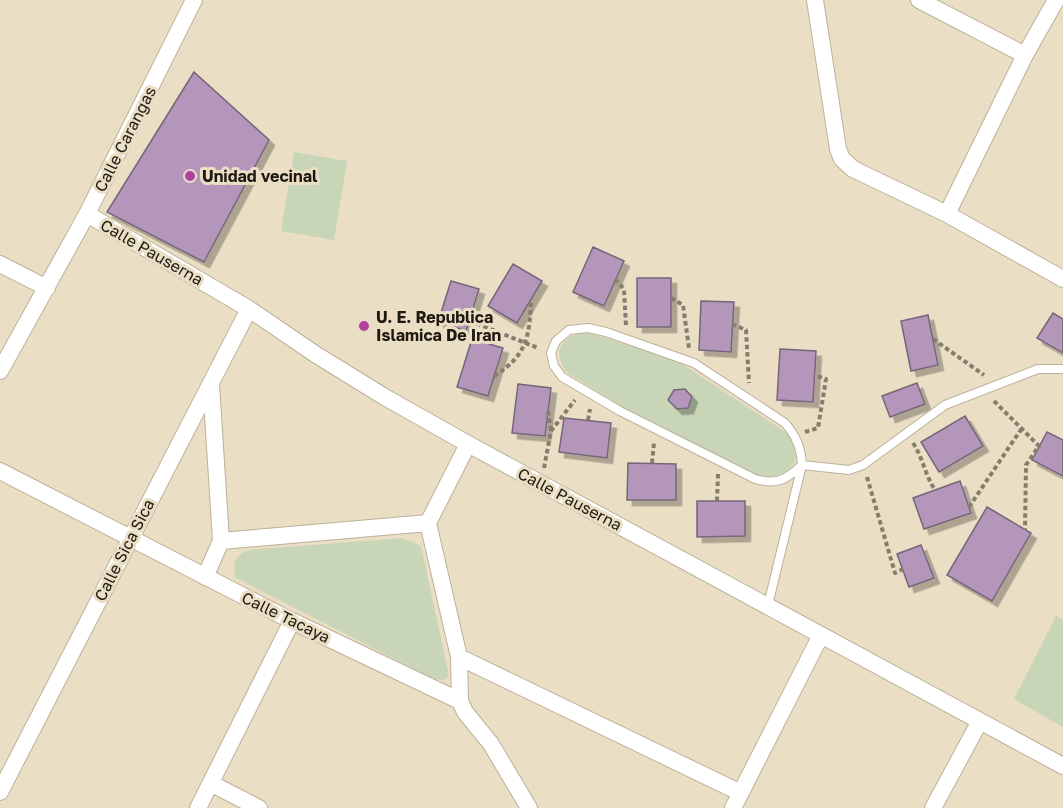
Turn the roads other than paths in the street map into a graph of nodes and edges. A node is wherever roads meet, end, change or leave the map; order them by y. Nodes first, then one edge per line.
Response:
1 (194, 0) edge
2 (814, 0) edge
3 (919, 0) edge
4 (1056, 0) edge
5 (1024, 55) junction
6 (87, 214) junction
7 (947, 214) junction
8 (0, 264) edge
9 (1063, 279) edge
10 (47, 288) junction
11 (249, 309) junction
12 (1063, 369) edge
13 (0, 371) edge
14 (211, 383) junction
15 (468, 444) junction
16 (802, 465) junction
17 (0, 471) edge
18 (428, 523) junction
19 (130, 536) junction
20 (221, 542) junction
21 (205, 577) junction
22 (768, 605) junction
23 (292, 621) junction
24 (821, 635) junction
25 (459, 657) junction
26 (460, 701) junction
27 (980, 721) junction
28 (1063, 766) edge
29 (212, 784) junction
30 (0, 792) edge
31 (737, 801) edge
32 (198, 808) edge
33 (259, 808) edge
34 (529, 808) edge
35 (933, 808) edge

1 - 6 street, Calle Carangas
2 - 7 street
3 - 5 street
4 - 5 street
5 - 7 street
6 - 10 street, Calle Carangas
6 - 11 street, Calle Pauserna
7 - 9 street
8 - 10 street
10 - 13 street, Calle Carangas
11 - 14 street, Calle Sica Sica
11 - 15 street, Calle Pauserna
12 - 16 lane
14 - 19 street, Calle Sica Sica
14 - 20 street
15 - 18 street
15 - 22 street, Calle Pauserna
16 - 16 lane
16 - 22 lane
17 - 19 street, Calle Tacaya
18 - 20 street
18 - 25 street
19 - 21 street, Calle Tacaya
19 - 30 street, Calle Sica Sica
20 - 21 street
21 - 23 street, Calle Tacaya
22 - 24 street, Calle Pauserna
23 - 26 street, Calle Tacaya
23 - 29 street
24 - 27 street, Calle Pauserna
24 - 31 street
25 - 26 street
25 - 31 street
26 - 34 street
27 - 28 street, Calle Pauserna
27 - 35 street
29 - 32 street
29 - 33 street

